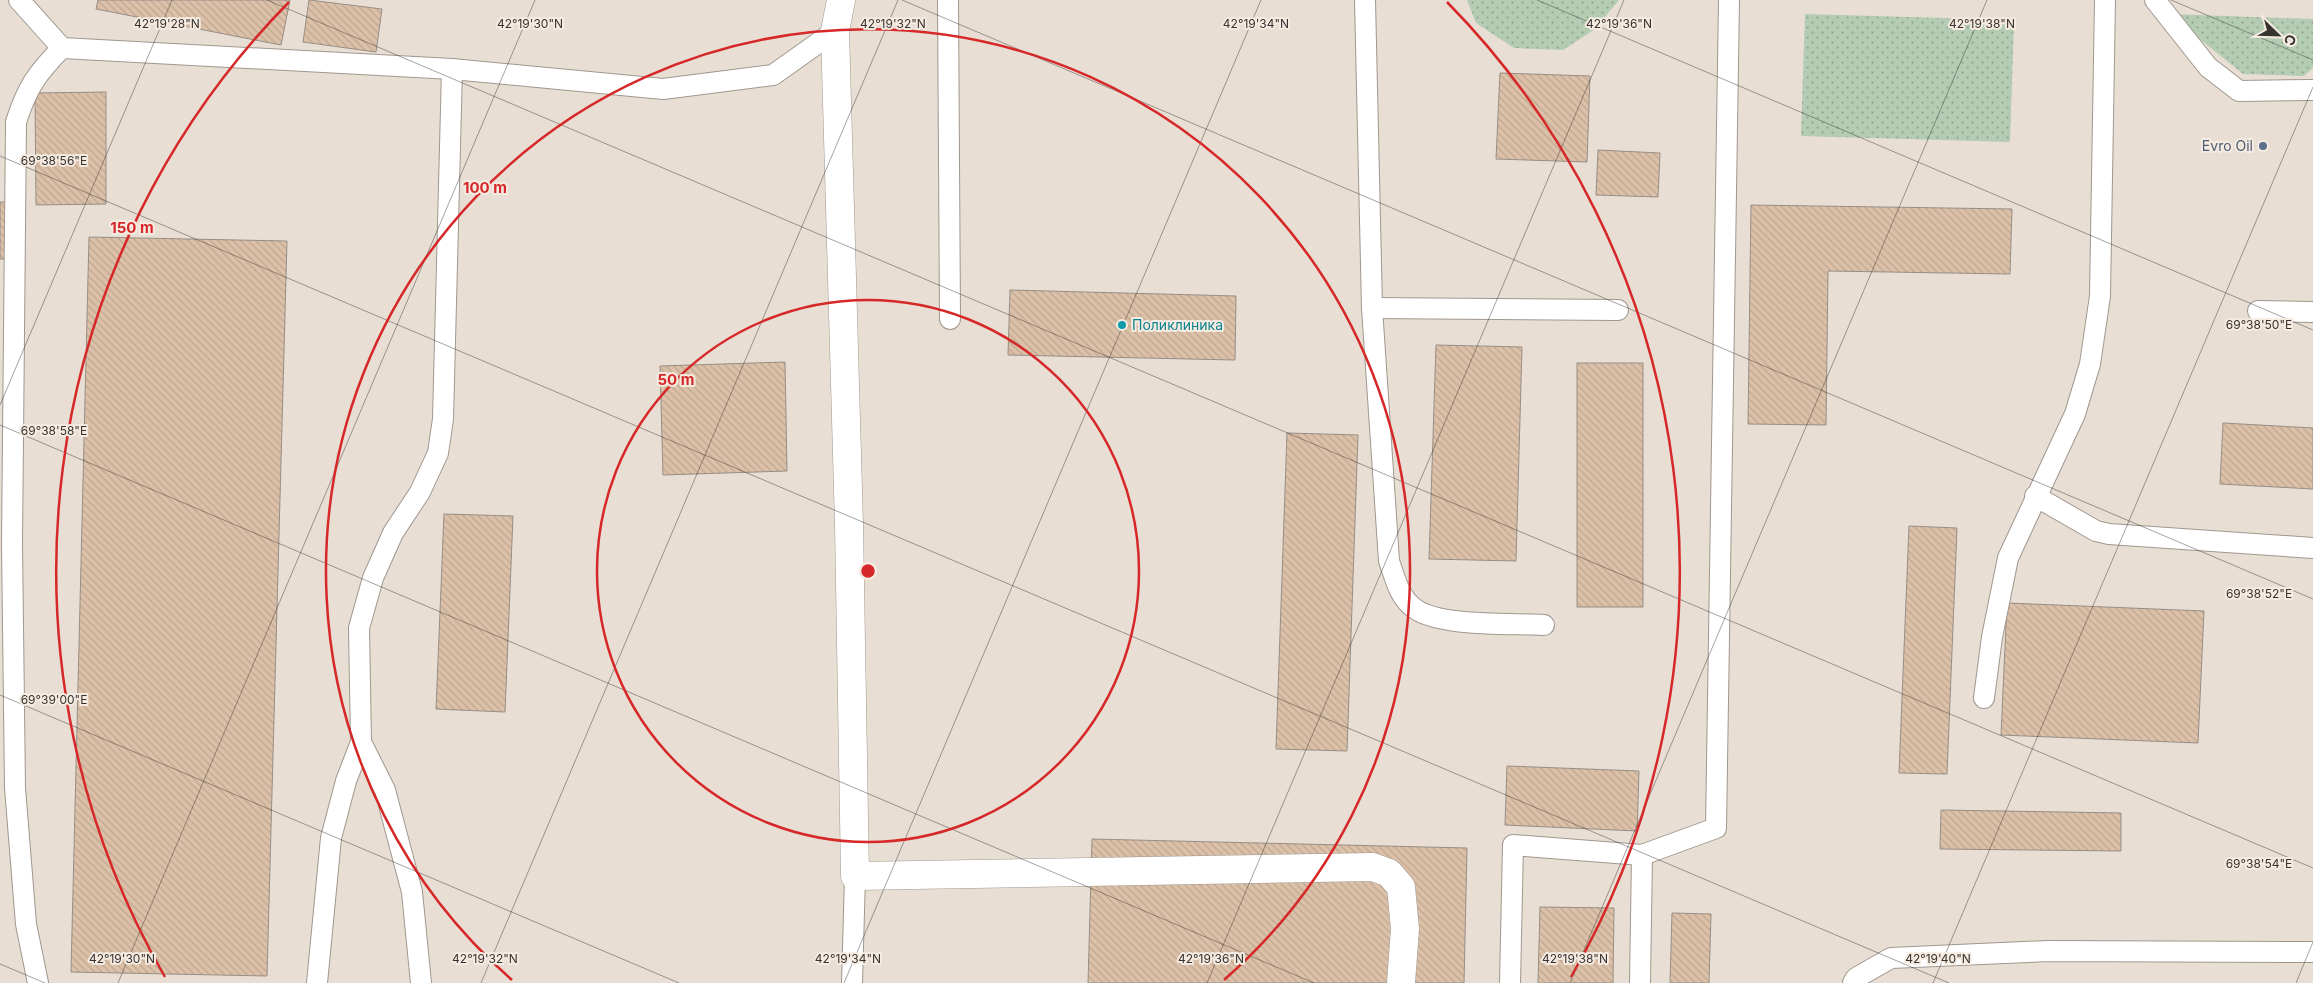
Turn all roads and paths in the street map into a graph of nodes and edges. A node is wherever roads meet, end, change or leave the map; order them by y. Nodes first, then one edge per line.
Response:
1 (19, 0) edge
2 (841, 0) edge
3 (948, 0) edge
4 (1365, 0) edge
5 (1729, 0) edge
6 (2105, 0) edge
7 (2155, 0) edge
8 (836, 30) junction
9 (62, 48) junction
10 (452, 69) junction
11 (2313, 90) edge
12 (1372, 308) junction
13 (1618, 310) dead end
14 (2258, 311) dead end
15 (2313, 312) edge
16 (950, 319) dead end
17 (2035, 496) junction
18 (2313, 548) edge
19 (1544, 625) dead end
20 (1984, 698) dead end
21 (361, 742) junction
22 (1642, 855) junction
23 (855, 876) junction
24 (2313, 952) edge
25 (38, 983) edge
26 (317, 983) edge
27 (421, 983) edge
28 (852, 983) edge
29 (1402, 983) edge
30 (1510, 983) edge
31 (1640, 983) edge
32 (1853, 983) edge

1 - 9 lane
2 - 8 street
3 - 16 lane
4 - 12 lane
5 - 22 lane
6 - 17 lane
7 - 11 lane
8 - 10 lane
8 - 23 street
9 - 10 lane
9 - 25 lane
10 - 21 lane
12 - 13 lane
12 - 19 lane
14 - 15 lane
17 - 18 lane
17 - 20 lane
21 - 26 lane
21 - 27 lane
22 - 30 lane
22 - 31 lane
23 - 28 lane
23 - 29 street
24 - 32 lane

